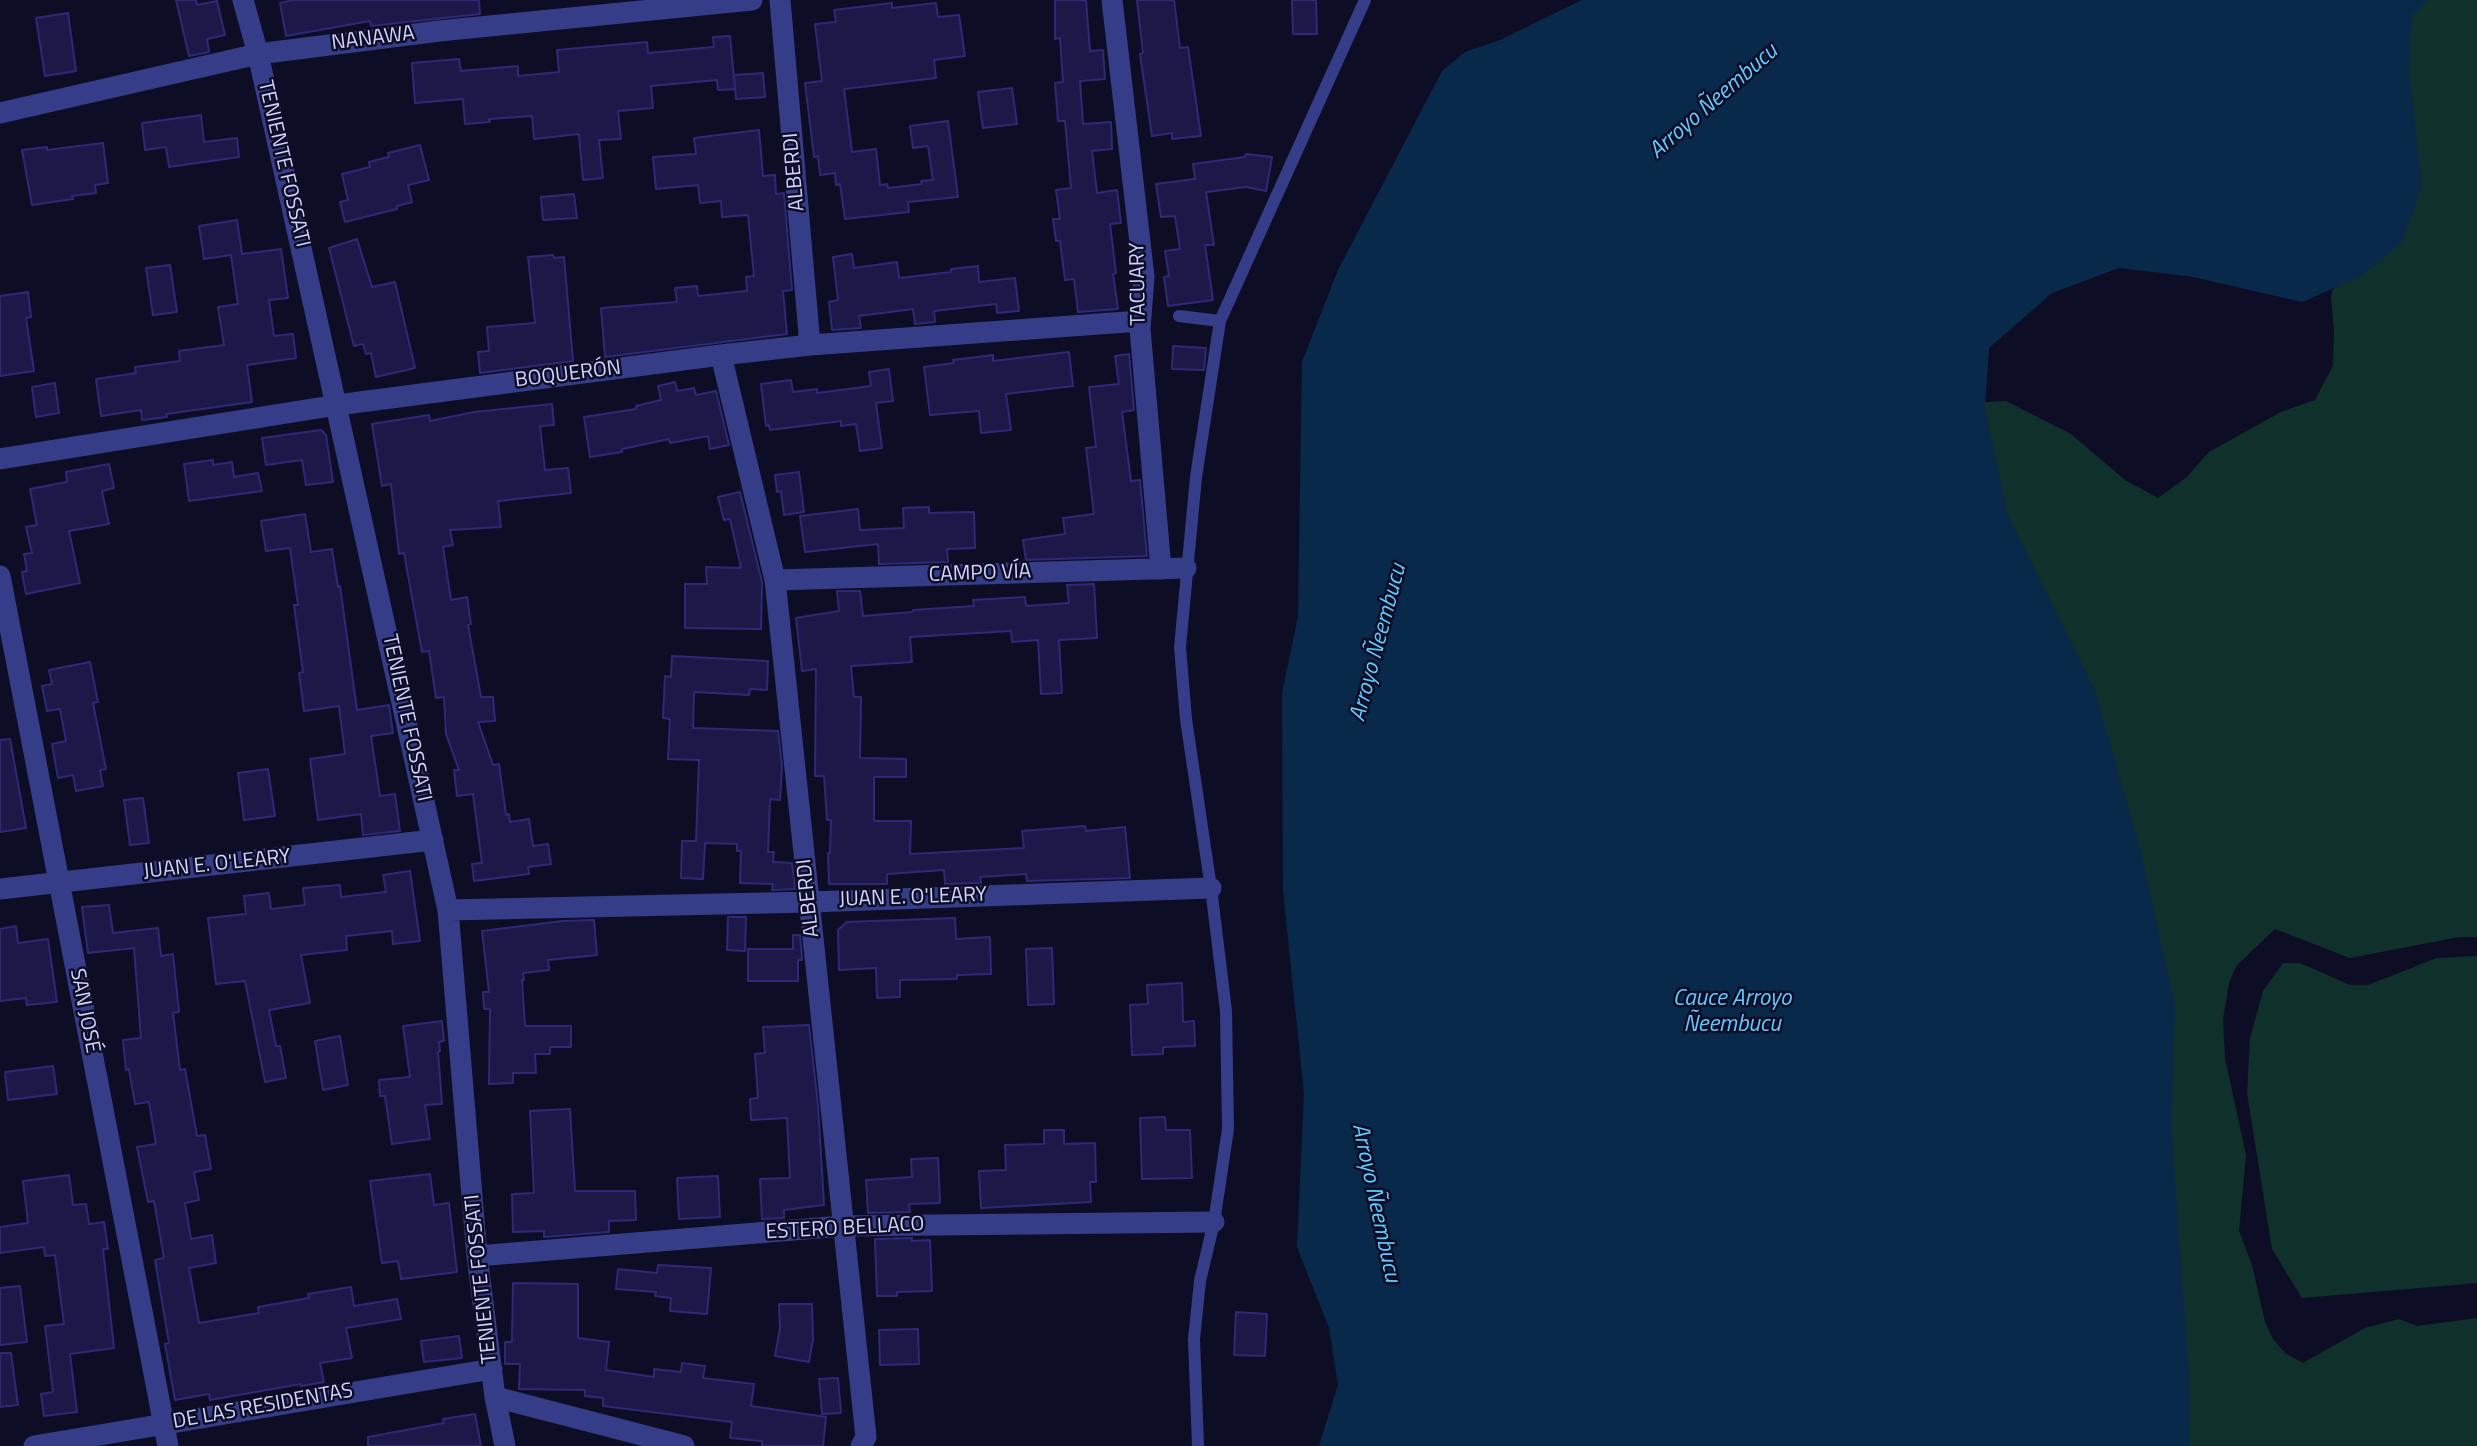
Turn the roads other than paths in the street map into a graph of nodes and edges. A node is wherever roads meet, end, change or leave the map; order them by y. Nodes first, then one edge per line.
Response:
1 (243, 0) edge
2 (752, 0) edge
3 (780, 0) edge
4 (1112, 0) edge
5 (1365, 0) edge
6 (258, 54) junction
7 (0, 113) edge
8 (1179, 316) dead end
9 (1140, 321) junction
10 (1220, 321) junction
11 (810, 345) junction
12 (721, 355) junction
13 (337, 404) junction
14 (0, 459) edge
15 (1186, 568) junction
16 (1161, 569) junction
17 (0, 576) edge
18 (775, 580) junction
19 (433, 840) junction
20 (60, 882) junction
21 (1211, 888) junction
22 (0, 889) edge
23 (810, 902) junction
24 (448, 910) junction
25 (1214, 1222) junction
26 (842, 1226) junction
27 (477, 1256) junction
28 (492, 1368) junction
29 (495, 1397) junction
30 (164, 1424) junction
31 (34, 1446) edge
32 (167, 1446) edge
33 (505, 1446) edge
34 (684, 1446) edge
35 (861, 1446) edge
36 (1198, 1446) edge

1 - 6 street, TENIENTE FOSSATI
2 - 6 street, NANAWA
3 - 11 street, ALBERDI
4 - 9 street, TACUARY
5 - 10 lane
6 - 7 street, NANAWA
6 - 13 street, TENIENTE FOSSATI
8 - 10 lane
9 - 11 street, BOQUERÓN
9 - 16 street, TACUARY
10 - 15 lane
11 - 12 street, BOQUERÓN
12 - 13 street, BOQUERÓN
12 - 18 street, ALBERDI
13 - 14 street, BOQUERÓN
13 - 19 street, TENIENTE FOSSATI
15 - 16 street, CAMPO VÍA
15 - 21 lane
16 - 18 street, CAMPO VÍA
17 - 20 street, SAN JOSÉ
18 - 23 street, ALBERDI
19 - 20 street, JUAN E. O'LEARY
19 - 24 street, TENIENTE FOSSATI
20 - 22 street, JUAN E. O'LEARY
20 - 30 street, SAN JOSÉ
21 - 23 street, JUAN E. O'LEARY
21 - 25 lane
23 - 24 street, JUAN E. O'LEARY
23 - 26 street, ALBERDI
24 - 27 street, TENIENTE FOSSATI
25 - 26 street, ESTERO BELLACO
25 - 36 lane
26 - 27 street, ESTERO BELLACO
26 - 35 street, ALBERDI
27 - 28 street, TENIENTE FOSSATI
28 - 29 street, TENIENTE FOSSATI
28 - 30 street, DE LAS RESIDENTAS
29 - 33 street, TENIENTE FOSSATI
29 - 34 street
30 - 31 street, DE LAS RESIDENTAS
30 - 32 street, SAN JOSÉ

